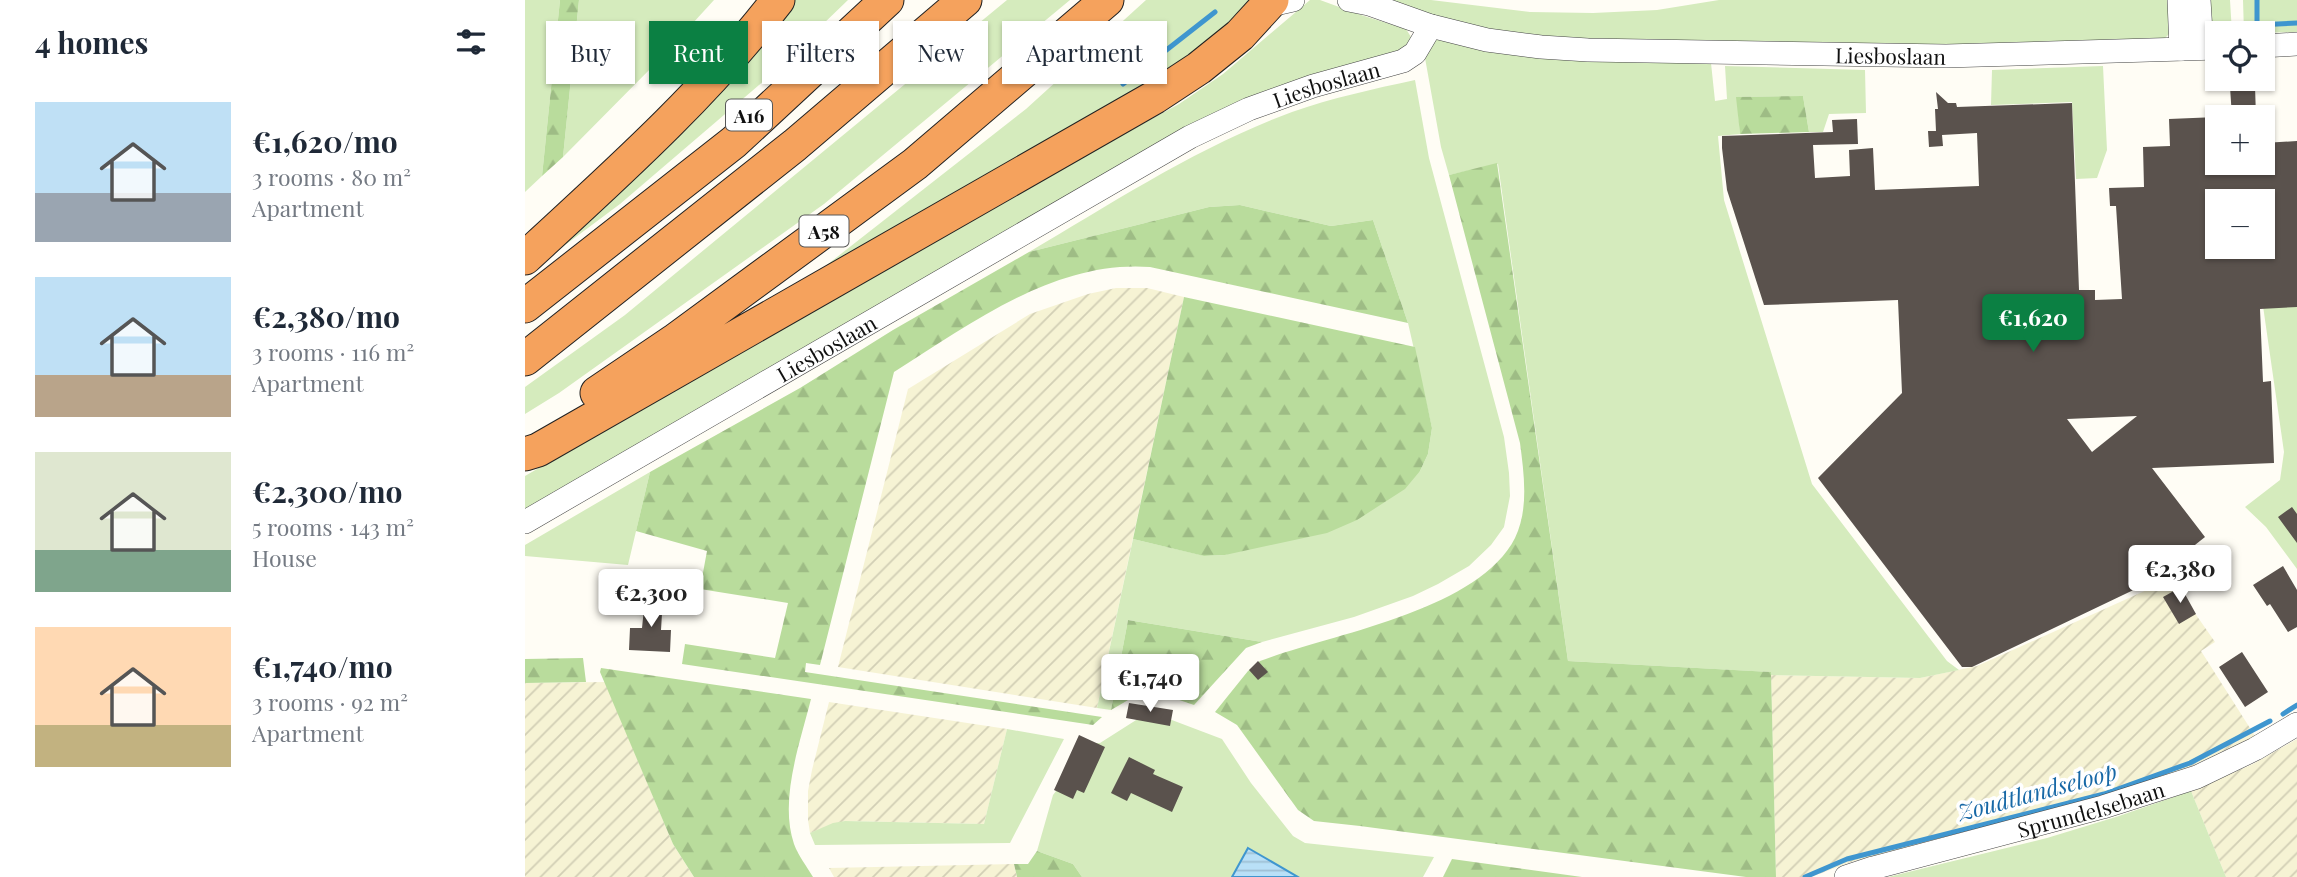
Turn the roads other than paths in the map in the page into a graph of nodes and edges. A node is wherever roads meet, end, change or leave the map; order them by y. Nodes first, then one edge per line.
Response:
1 (779, 0) edge
2 (873, 0) edge
3 (887, 0) edge
4 (965, 0) edge
5 (1107, 0) edge
6 (2179, 0) edge
7 (2199, 0) edge
8 (1361, 1) edge
9 (1277, 2) edge
10 (1431, 26) junction
11 (2297, 44) edge
12 (2275, 45) edge
13 (2200, 48) edge
14 (624, 228) junction
15 (525, 258) edge
16 (525, 306) edge
17 (525, 359) edge
18 (525, 441) edge
19 (525, 454) edge
20 (525, 522) edge
21 (2297, 724) edge
22 (1874, 872) edge
23 (1846, 877) edge

1 - 15 highway
2 - 14 highway, A16
3 - 14 highway
4 - 17 highway
5 - 18 highway, A58
6 - 13 street
7 - 13 street
8 - 10 street
9 - 19 highway, A58
10 - 13 street, Liesboslaan
10 - 20 street, Liesboslaan
11 - 12 street
14 - 16 highway
21 - 22 street, Sprundelsebaan
22 - 23 street, Sprundelsebaan

